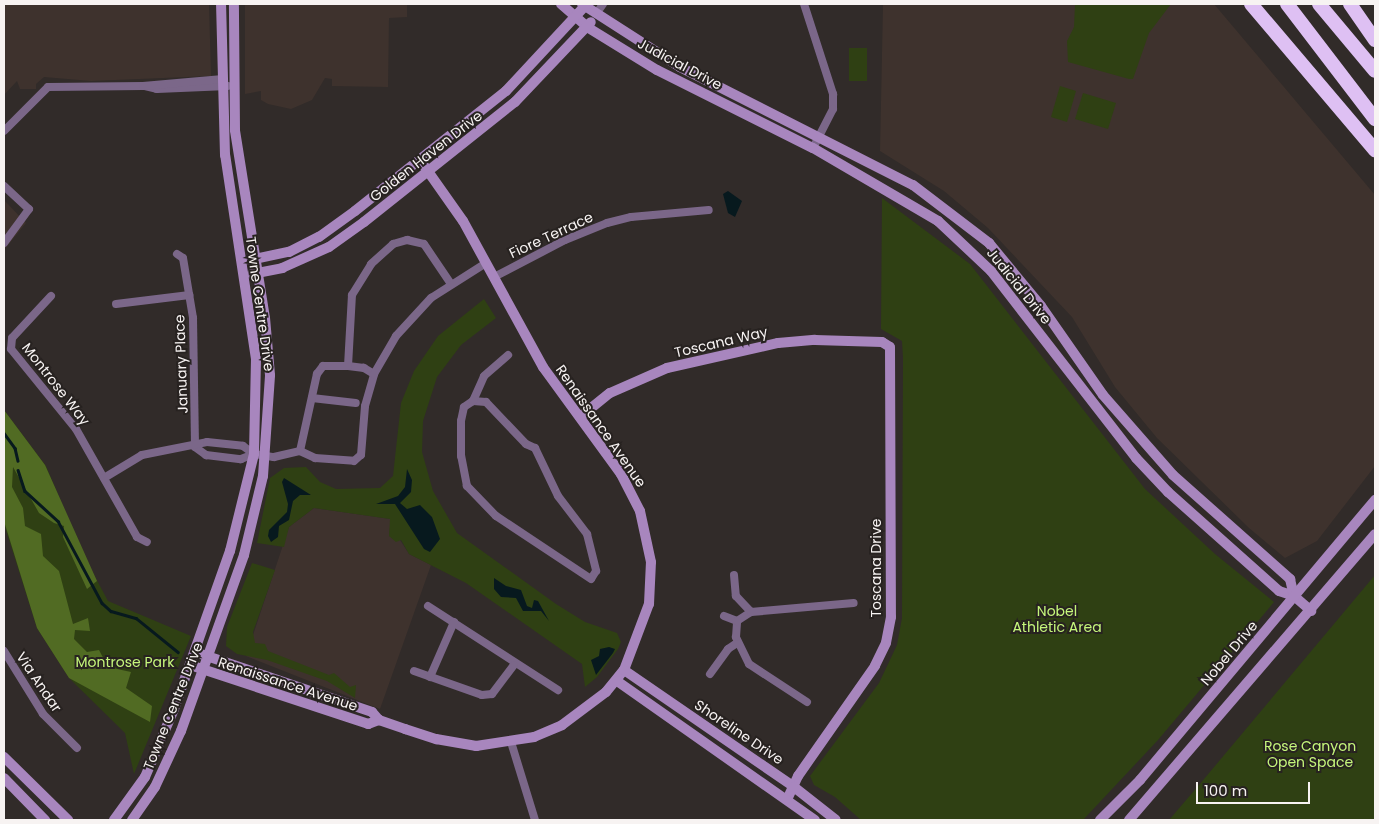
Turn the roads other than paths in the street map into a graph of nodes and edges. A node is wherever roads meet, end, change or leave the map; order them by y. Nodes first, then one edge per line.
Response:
1 (221, 4) edge
2 (234, 4) edge
3 (561, 4) edge
4 (603, 4) edge
5 (804, 4) edge
6 (1251, 4) edge
7 (1287, 4) edge
8 (1319, 4) edge
9 (1350, 4) edge
10 (585, 5) edge
11 (596, 14) junction
12 (575, 18) junction
13 (587, 26) junction
14 (1375, 40) edge
15 (1375, 71) edge
16 (223, 83) junction
17 (234, 85) junction
18 (1375, 119) edge
19 (4, 131) edge
20 (820, 137) junction
21 (813, 148) junction
22 (1375, 150) edge
23 (420, 160) junction
24 (429, 173) junction
25 (4, 186) edge
26 (709, 210) dead end
27 (4, 243) edge
28 (177, 254) dead end
29 (255, 259) junction
30 (242, 261) junction
31 (486, 263) junction
32 (258, 273) junction
33 (244, 275) junction
34 (494, 277) junction
35 (451, 284) junction
36 (51, 296) dead end
37 (189, 296) junction
38 (116, 304) dead end
39 (882, 342) joint
40 (508, 355) dead end
41 (348, 366) junction
42 (374, 374) junction
43 (312, 398) junction
44 (473, 401) junction
45 (356, 403) dead end
46 (580, 417) junction
47 (195, 447) junction
48 (300, 451) junction
49 (254, 454) junction
50 (266, 456) junction
51 (104, 478) junction
52 (1375, 500) edge
53 (1375, 534) edge
54 (147, 542) dead end
55 (734, 575) dead end
56 (1294, 596) junction
57 (854, 603) dead end
58 (428, 606) dead end
59 (1312, 611) junction
60 (751, 612) junction
61 (724, 616) dead end
62 (737, 621) junction
63 (454, 622) junction
64 (737, 643) junction
65 (4, 651) edge
66 (195, 652) junction
67 (208, 657) junction
68 (7, 665) edge
69 (190, 665) junction
70 (514, 665) junction
71 (204, 670) junction
72 (624, 670) junction
73 (414, 671) dead end
74 (710, 674) dead end
75 (430, 677) junction
76 (617, 681) junction
77 (558, 690) dead end
78 (807, 702) dead end
79 (378, 720) junction
80 (510, 742) junction
81 (77, 748) dead end
82 (4, 757) edge
83 (4, 778) edge
84 (794, 787) junction
85 (787, 800) junction
86 (45, 820) edge
87 (68, 820) edge
88 (114, 820) edge
89 (132, 820) edge
90 (535, 820) edge
91 (815, 820) edge
92 (836, 820) edge
93 (1100, 820) edge
94 (1129, 820) edge

1 - 16 street, Towne Centre Drive
2 - 17 street, Towne Centre Drive
3 - 12 street, Judicial Drive
4 - 11 street
5 - 20 street
6 - 22 highway
7 - 18 highway
8 - 15 highway
9 - 14 highway
10 - 11 street, Judicial Drive
10 - 12 street, Golden Haven Drive
11 - 13 street, Golden Haven Drive
11 - 20 street, Judicial Drive
12 - 13 street, Judicial Drive
12 - 23 street, Golden Haven Drive
13 - 21 street, Judicial Drive
13 - 24 street, Golden Haven Drive
16 - 17 street
16 - 19 street
16 - 30 street, Towne Centre Drive
17 - 29 street, Towne Centre Drive
20 - 21 street
20 - 56 street, Judicial Drive
21 - 56 street, Judicial Drive
23 - 24 street, Renaissance Avenue
23 - 29 street, Golden Haven Drive
24 - 31 street, Renaissance Avenue
24 - 32 street, Golden Haven Drive
25 - 27 street
26 - 34 street, Fiore Terrace
28 - 37 street, January Place
29 - 30 street, Golden Haven Drive
29 - 32 street, Towne Centre Drive
30 - 33 street, Towne Centre Drive
31 - 34 street, Renaissance Avenue
31 - 35 street
32 - 33 street, Golden Haven Drive
32 - 50 street, Towne Centre Drive
33 - 49 street, Towne Centre Drive
34 - 46 street, Renaissance Avenue
35 - 41 street
35 - 42 street
36 - 51 street, Montrose Way
37 - 38 street
37 - 47 street, January Place
39 - 46 street, Toscana Way
39 - 84 street, Toscana Drive
40 - 44 street
41 - 42 street
41 - 43 street
42 - 48 street
43 - 45 street
43 - 48 street
44 - 44 street
46 - 72 street, Renaissance Avenue
47 - 49 street
47 - 49 street
47 - 51 street
48 - 50 street
49 - 50 street
49 - 66 street, Towne Centre Drive
50 - 67 street, Towne Centre Drive
51 - 54 street, Montrose Way
52 - 56 street, Nobel Drive
53 - 59 street
55 - 60 street
56 - 59 street, Judicial Drive
56 - 93 street, Nobel Drive
57 - 60 street
58 - 63 street
59 - 94 street
60 - 62 street
61 - 62 street
62 - 64 street
63 - 70 street
63 - 75 street
64 - 74 street
64 - 78 street
65 - 68 street, Via Andar
66 - 67 street, Renaissance Avenue
66 - 69 street, Towne Centre Drive
67 - 71 street, Towne Centre Drive
67 - 79 street, Renaissance Avenue
68 - 81 street, Via Andar
69 - 71 street, Renaissance Avenue
69 - 88 street, Towne Centre Drive
70 - 75 street
70 - 77 street
71 - 79 street, Renaissance Avenue
71 - 89 street, Towne Centre Drive
72 - 76 street, Renaissance Avenue
72 - 84 street, Shoreline Drive
73 - 75 street
76 - 80 street, Renaissance Avenue
76 - 85 street, Shoreline Drive
79 - 80 street, Renaissance Avenue
80 - 90 street
82 - 87 street
83 - 86 street
84 - 85 street, Toscana Drive
84 - 92 street, Shoreline Drive
85 - 91 street, Shoreline Drive

